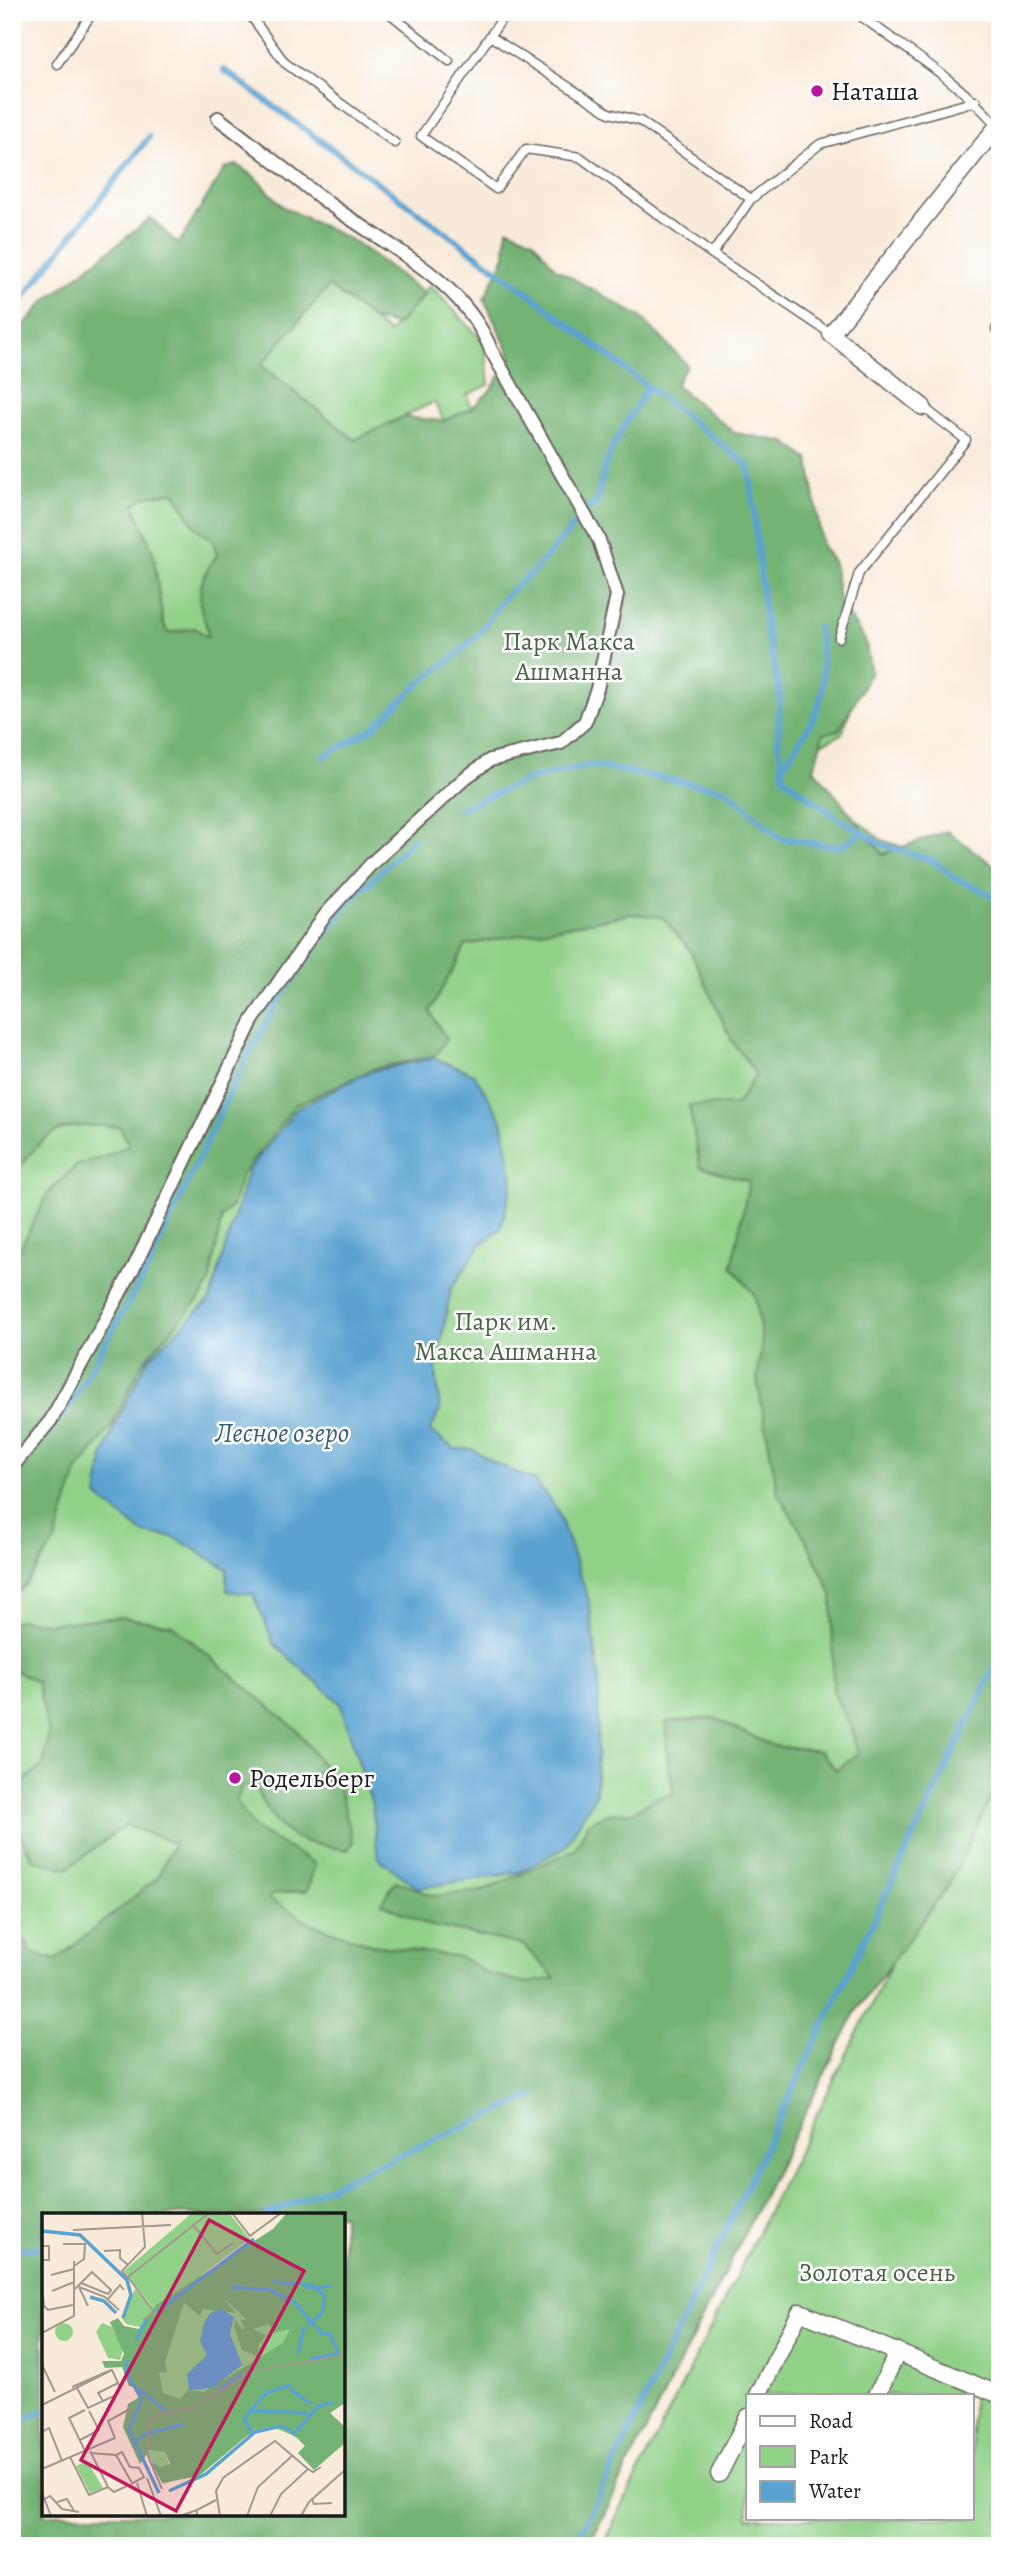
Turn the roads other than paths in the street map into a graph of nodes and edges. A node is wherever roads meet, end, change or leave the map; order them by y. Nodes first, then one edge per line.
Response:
1 (93, 12) edge
2 (248, 12) edge
3 (388, 12) edge
4 (855, 12) edge
5 (499, 23) dead end
6 (490, 36) junction
7 (449, 61) dead end
8 (57, 64) dead end
9 (976, 101) junction
10 (218, 118) dead end
11 (998, 125) edge
12 (395, 143) dead end
13 (751, 199) junction
14 (712, 254) junction
15 (1000, 324) edge
16 (1000, 332) edge
17 (831, 334) junction
18 (923, 407) joint
19 (839, 638) dead end
20 (12, 1467) edge
21 (898, 2351) junction
22 (759, 2394) edge
23 (877, 2394) edge
24 (1000, 2395) edge
25 (746, 2421) edge
26 (719, 2474) dead end

1 - 8 lane
2 - 12 lane
3 - 7 lane
4 - 9 lane
5 - 6 lane
6 - 13 lane
6 - 14 lane
9 - 11 lane
9 - 13 lane
10 - 20 street
11 - 17 street
13 - 14 lane
14 - 17 lane
15 - 16 lane
17 - 18 street
18 - 19 lane
21 - 22 street
21 - 23 street
21 - 24 street
25 - 26 street

